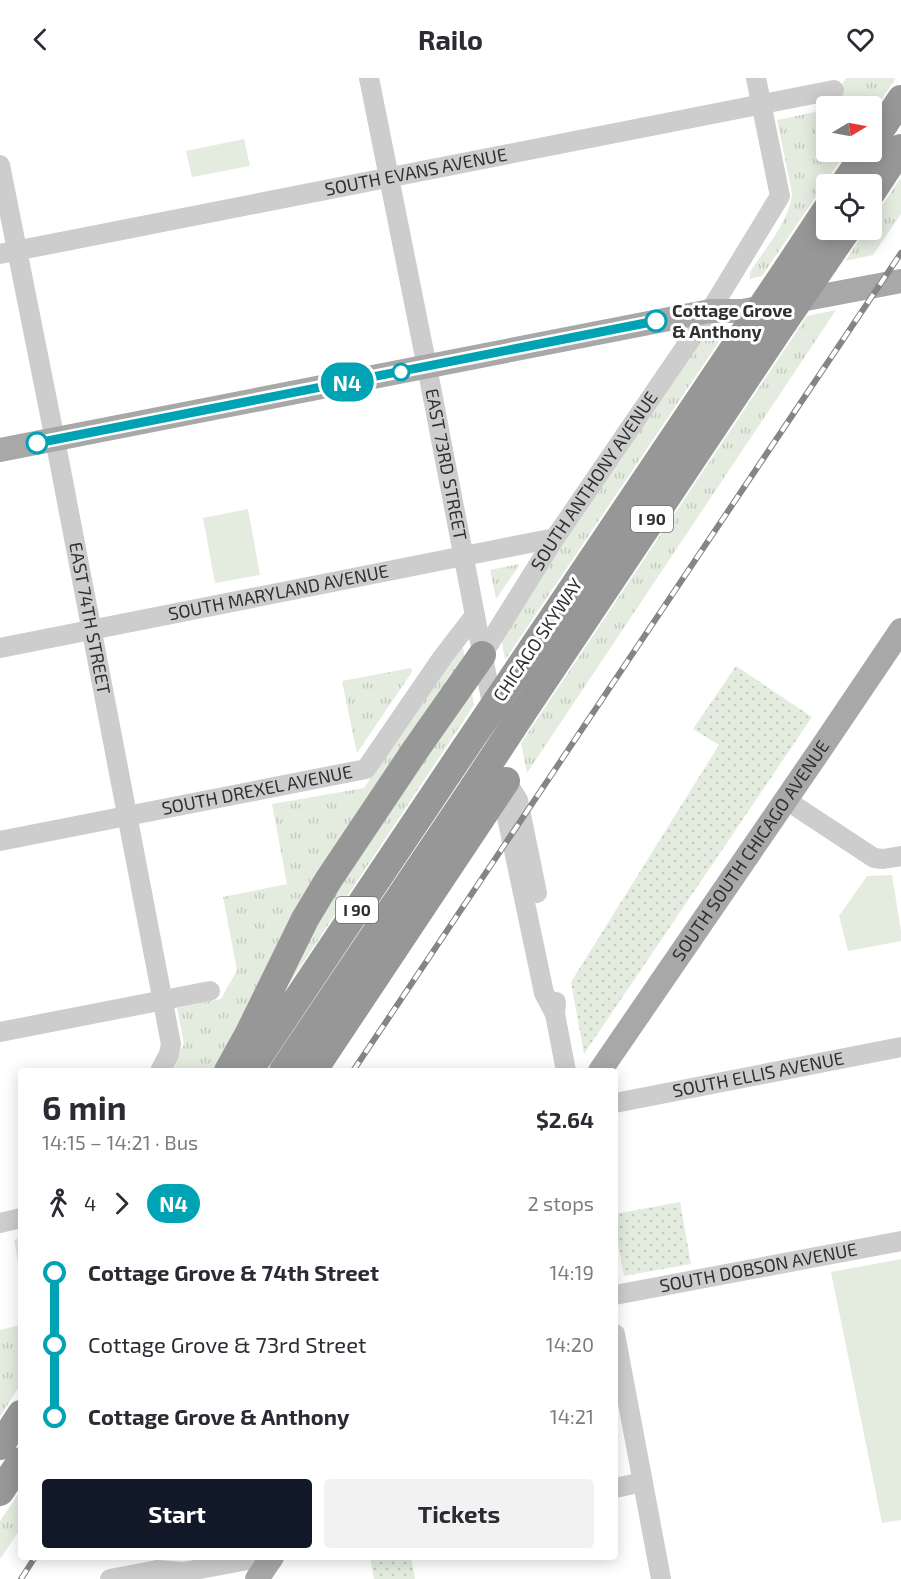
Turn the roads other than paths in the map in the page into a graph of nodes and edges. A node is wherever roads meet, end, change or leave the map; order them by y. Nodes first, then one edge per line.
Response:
1 (369, 78) edge
2 (756, 78) edge
3 (834, 90) dead end
4 (901, 99) edge
5 (762, 105) junction
6 (882, 128) edge
7 (901, 148) edge
8 (0, 165) edge
9 (882, 177) edge
10 (389, 178) junction
11 (816, 225) edge
12 (840, 240) edge
13 (9, 253) edge
14 (901, 266) edge
15 (901, 280) edge
16 (710, 311) junction
17 (427, 367) junction
18 (55, 440) junction
19 (0, 450) edge
20 (555, 538) junction
21 (464, 557) junction
22 (475, 615) junction
23 (92, 630) junction
24 (901, 630) edge
25 (0, 648) edge
26 (482, 655) junction
27 (506, 781) junction
28 (786, 800) junction
29 (128, 816) junction
30 (0, 841) edge
31 (901, 856) edge
32 (210, 991) dead end
33 (163, 1000) junction
34 (0, 1032) edge
35 (901, 1047) edge
36 (162, 1068) edge
37 (230, 1068) edge
38 (251, 1068) edge
39 (285, 1068) edge
40 (315, 1068) edge
41 (565, 1068) edge
42 (602, 1068) edge
43 (618, 1102) edge
44 (18, 1219) edge
45 (0, 1222) edge
46 (901, 1241) edge
47 (618, 1294) edge
48 (618, 1350) edge
49 (18, 1419) edge
50 (0, 1446) edge
51 (18, 1465) edge
52 (643, 1482) junction
53 (618, 1487) edge
54 (0, 1492) edge
55 (266, 1567) edge
56 (177, 1575) edge
57 (110, 1579) edge
58 (661, 1579) edge

1 - 10 street, EAST 73RD STREET
2 - 5 street, SOUTH ANTHONY AVENUE
3 - 5 street, SOUTH EVANS AVENUE
4 - 6 highway
5 - 10 street, SOUTH EVANS AVENUE
5 - 16 street, SOUTH ANTHONY AVENUE
7 - 9 highway
8 - 13 street, EAST 74TH STREET
10 - 13 street, SOUTH EVANS AVENUE
10 - 17 street, EAST 73RD STREET
11 - 38 highway, CHICAGO SKYWAY / I 90, bridge
12 - 39 highway, CHICAGO SKYWAY / I 90, bridge
13 - 18 street, EAST 74TH STREET
14 - 16 main road
15 - 16 main road
16 - 17 main road
16 - 20 street, SOUTH ANTHONY AVENUE
17 - 18 main road
17 - 21 street, EAST 73RD STREET
18 - 19 main road
18 - 23 street, EAST 74TH STREET
20 - 21 street, SOUTH MARYLAND AVENUE
20 - 26 street, SOUTH ANTHONY AVENUE
21 - 22 street, EAST 73RD STREET
21 - 23 street, SOUTH MARYLAND AVENUE
22 - 26 street, EAST 73RD STREET
22 - 29 street, SOUTH DREXEL AVENUE
23 - 25 street, SOUTH MARYLAND AVENUE
23 - 29 street, EAST 74TH STREET
24 - 28 main road, SOUTH SOUTH CHICAGO AVENUE
26 - 27 street, EAST 73RD STREET
26 - 37 highway
27 - 40 highway
27 - 41 street, EAST 73RD STREET
28 - 31 street
28 - 42 main road, SOUTH SOUTH CHICAGO AVENUE
29 - 30 street, SOUTH DREXEL AVENUE
29 - 33 street, EAST 74TH STREET
32 - 33 street
33 - 34 street
33 - 36 street, EAST 74TH STREET
35 - 43 street, SOUTH ELLIS AVENUE
44 - 45 street
46 - 47 street, SOUTH DOBSON AVENUE
48 - 52 street
49 - 50 highway
51 - 54 highway
52 - 53 street
52 - 58 street
55 - 56 street
56 - 57 street

